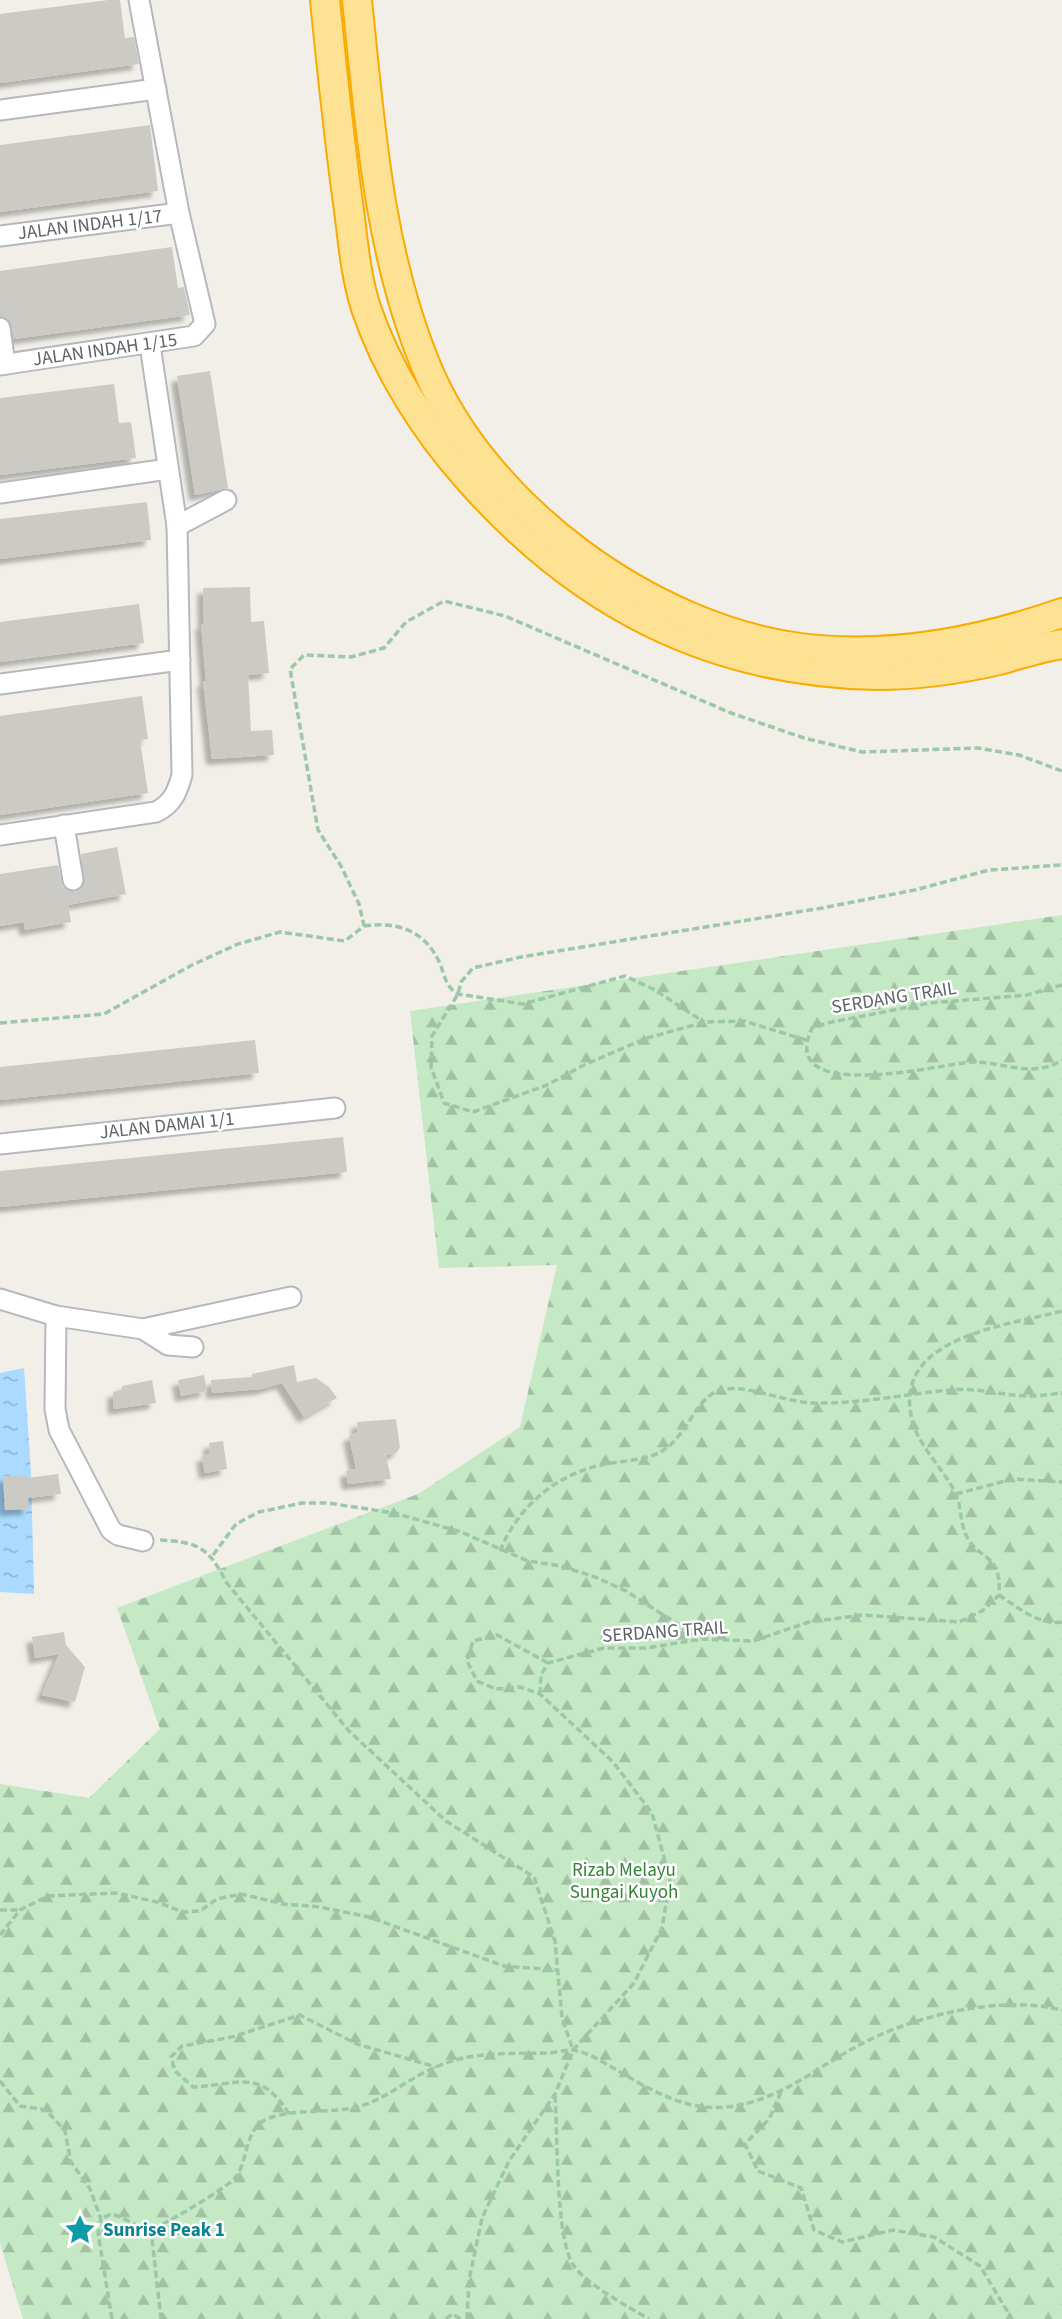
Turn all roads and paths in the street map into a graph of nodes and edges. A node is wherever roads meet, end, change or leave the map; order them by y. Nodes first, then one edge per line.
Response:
1 (139, 0) edge
2 (325, 0) edge
3 (356, 0) edge
4 (156, 89) junction
5 (0, 110) edge
6 (179, 213) junction
7 (0, 236) edge
8 (0, 328) edge
9 (150, 345) junction
10 (3, 365) edge
11 (168, 469) junction
12 (0, 492) edge
13 (226, 500) dead end
14 (177, 526) junction
15 (1062, 613) edge
16 (1057, 643) edge
17 (180, 660) junction
18 (0, 684) edge
19 (1062, 771) edge
20 (64, 825) junction
21 (0, 835) edge
22 (1062, 865) edge
23 (73, 880) dead end
24 (364, 926) junction
25 (1062, 985) edge
26 (458, 994) junction
27 (705, 1022) junction
28 (0, 1023) edge
29 (806, 1040) junction
30 (1062, 1060) edge
31 (335, 1108) dead end
32 (0, 1144) edge
33 (291, 1297) dead end
34 (0, 1300) edge
35 (1062, 1311) edge
36 (55, 1316) junction
37 (143, 1329) junction
38 (193, 1347) dead end
39 (1062, 1393) edge
40 (907, 1397) junction
41 (1062, 1482) edge
42 (956, 1494) junction
43 (143, 1541) joint
44 (500, 1551) junction
45 (213, 1555) junction
46 (999, 1595) junction
47 (1062, 1622) edge
48 (702, 1639) junction
49 (548, 1663) junction
50 (540, 1694) junction
51 (0, 1910) edge
52 (20, 1910) junction
53 (0, 1936) edge
54 (558, 1970) junction
55 (1062, 2010) edge
56 (573, 2050) junction
57 (436, 2067) junction
58 (0, 2081) edge
59 (781, 2092) junction
60 (555, 2094) junction
61 (289, 2114) junction
62 (101, 2219) junction
63 (151, 2229) junction
64 (112, 2319) edge
65 (162, 2319) edge
66 (446, 2319) edge
67 (461, 2319) edge
68 (467, 2319) edge
69 (649, 2319) edge
70 (1012, 2319) edge

1 - 4 street
2 - 16 highway
3 - 15 highway
4 - 5 street
4 - 6 street
6 - 7 street, JALAN INDAH 1/17
6 - 9 street, JALAN INDAH 1/15
8 - 10 street
9 - 10 street, JALAN INDAH 1/15
9 - 11 street
11 - 12 street
11 - 14 street
13 - 14 street
14 - 17 street
17 - 18 street
17 - 20 street
19 - 24 path
20 - 21 street
20 - 23 street
22 - 26 path
24 - 26 path
24 - 28 path
25 - 29 path, SERDANG TRAIL
26 - 27 path
26 - 27 path
27 - 29 path
29 - 30 path
31 - 32 street, JALAN DAMAI 1/1
33 - 37 street
34 - 36 street
35 - 40 path
36 - 37 street
36 - 43 street
37 - 38 street
39 - 40 path
40 - 42 path
40 - 44 path
41 - 42 path
42 - 46 path
43 - 45 path
44 - 45 path
44 - 48 path
45 - 54 path
46 - 47 path
46 - 48 path, SERDANG TRAIL
48 - 49 path, SERDANG TRAIL
49 - 50 path
49 - 50 path
50 - 56 path
51 - 52 path
52 - 53 path
52 - 54 path
54 - 56 path
55 - 59 path
56 - 57 path
56 - 59 path
56 - 60 path
57 - 61 path
57 - 61 path
58 - 62 path
59 - 70 path
60 - 68 path
60 - 69 path
61 - 63 path
62 - 63 path
62 - 64 path
63 - 65 path
66 - 67 path

